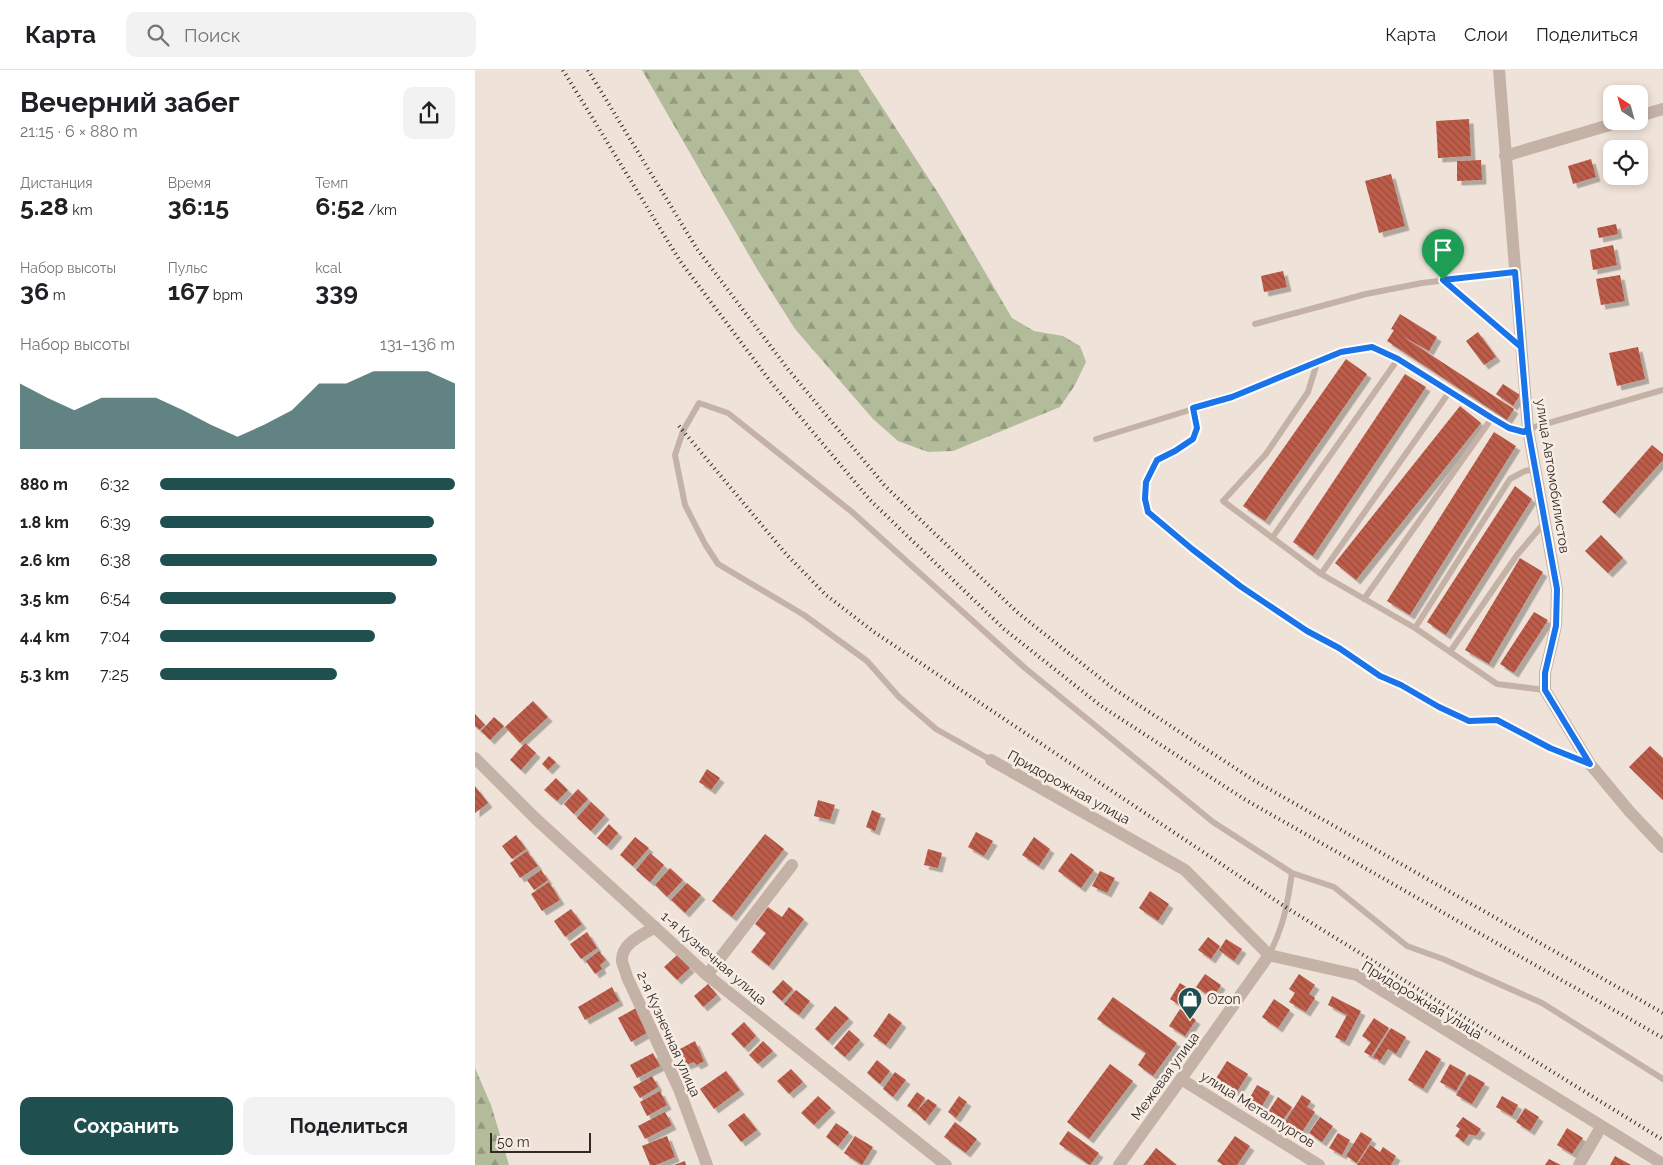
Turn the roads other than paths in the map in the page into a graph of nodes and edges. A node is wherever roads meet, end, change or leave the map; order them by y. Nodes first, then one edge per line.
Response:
1 (1499, 70) edge
2 (1663, 109) edge
3 (1648, 113) edge
4 (1603, 127) edge
5 (1505, 156) junction
6 (1515, 272) junction
7 (1443, 280) junction
8 (1255, 324) dead end
9 (1521, 347) junction
10 (1398, 359) junction
11 (1317, 363) junction
12 (1663, 390) edge
13 (1450, 391) junction
14 (1193, 408) junction
15 (1492, 418) junction
16 (1528, 429) junction
17 (1096, 439) dead end
18 (1535, 469) junction
19 (1545, 522) junction
20 (1272, 538) junction
21 (1321, 574) junction
22 (1364, 599) junction
23 (1415, 628) junction
24 (1450, 652) junction
25 (1545, 690) junction
26 (475, 758) edge
27 (991, 760) joint
28 (1590, 764) junction
29 (1663, 847) edge
30 (792, 866) dead end
31 (1292, 873) junction
32 (655, 927) junction
33 (1269, 955) junction
34 (707, 975) junction
35 (1181, 1079) junction
36 (1663, 1079) edge
37 (1601, 1127) junction
38 (1663, 1164) edge
39 (707, 1165) edge
40 (946, 1165) edge
41 (1119, 1165) edge
42 (1319, 1165) edge
43 (1579, 1165) edge

1 - 5 street, улица Автомобилистов
2 - 3 street
4 - 5 street
5 - 6 street, улица Автомобилистов
6 - 7 lane
6 - 9 street, улица Автомобилистов
7 - 8 lane
7 - 9 lane
9 - 16 street, улица Автомобилистов
10 - 11 lane
10 - 13 lane
10 - 20 lane
11 - 14 lane
11 - 20 lane
12 - 16 lane
13 - 15 lane
13 - 21 lane
14 - 17 lane
14 - 28 lane
15 - 16 lane
15 - 22 lane
16 - 18 street, улица Автомобилистов
18 - 19 street, улица Автомобилистов
18 - 23 lane
19 - 24 lane
19 - 25 street, улица Автомобилистов
20 - 21 lane
21 - 22 lane
22 - 23 lane
23 - 24 lane
24 - 25 lane
25 - 28 street
26 - 32 street, 1-я Кузнечная улица
27 - 31 lane
27 - 33 street, Придорожная улица
28 - 29 street
30 - 34 street
31 - 33 lane
31 - 36 lane
32 - 34 street, 1-я Кузнечная улица
32 - 39 street, 2-я Кузнечная улица
33 - 35 street, Межевая улица
33 - 37 street, Придорожная улица
34 - 40 street, 1-я Кузнечная улица
35 - 41 street, Межевая улица
35 - 42 street, улица Металлургов
37 - 38 street, Придорожная улица
37 - 43 street

